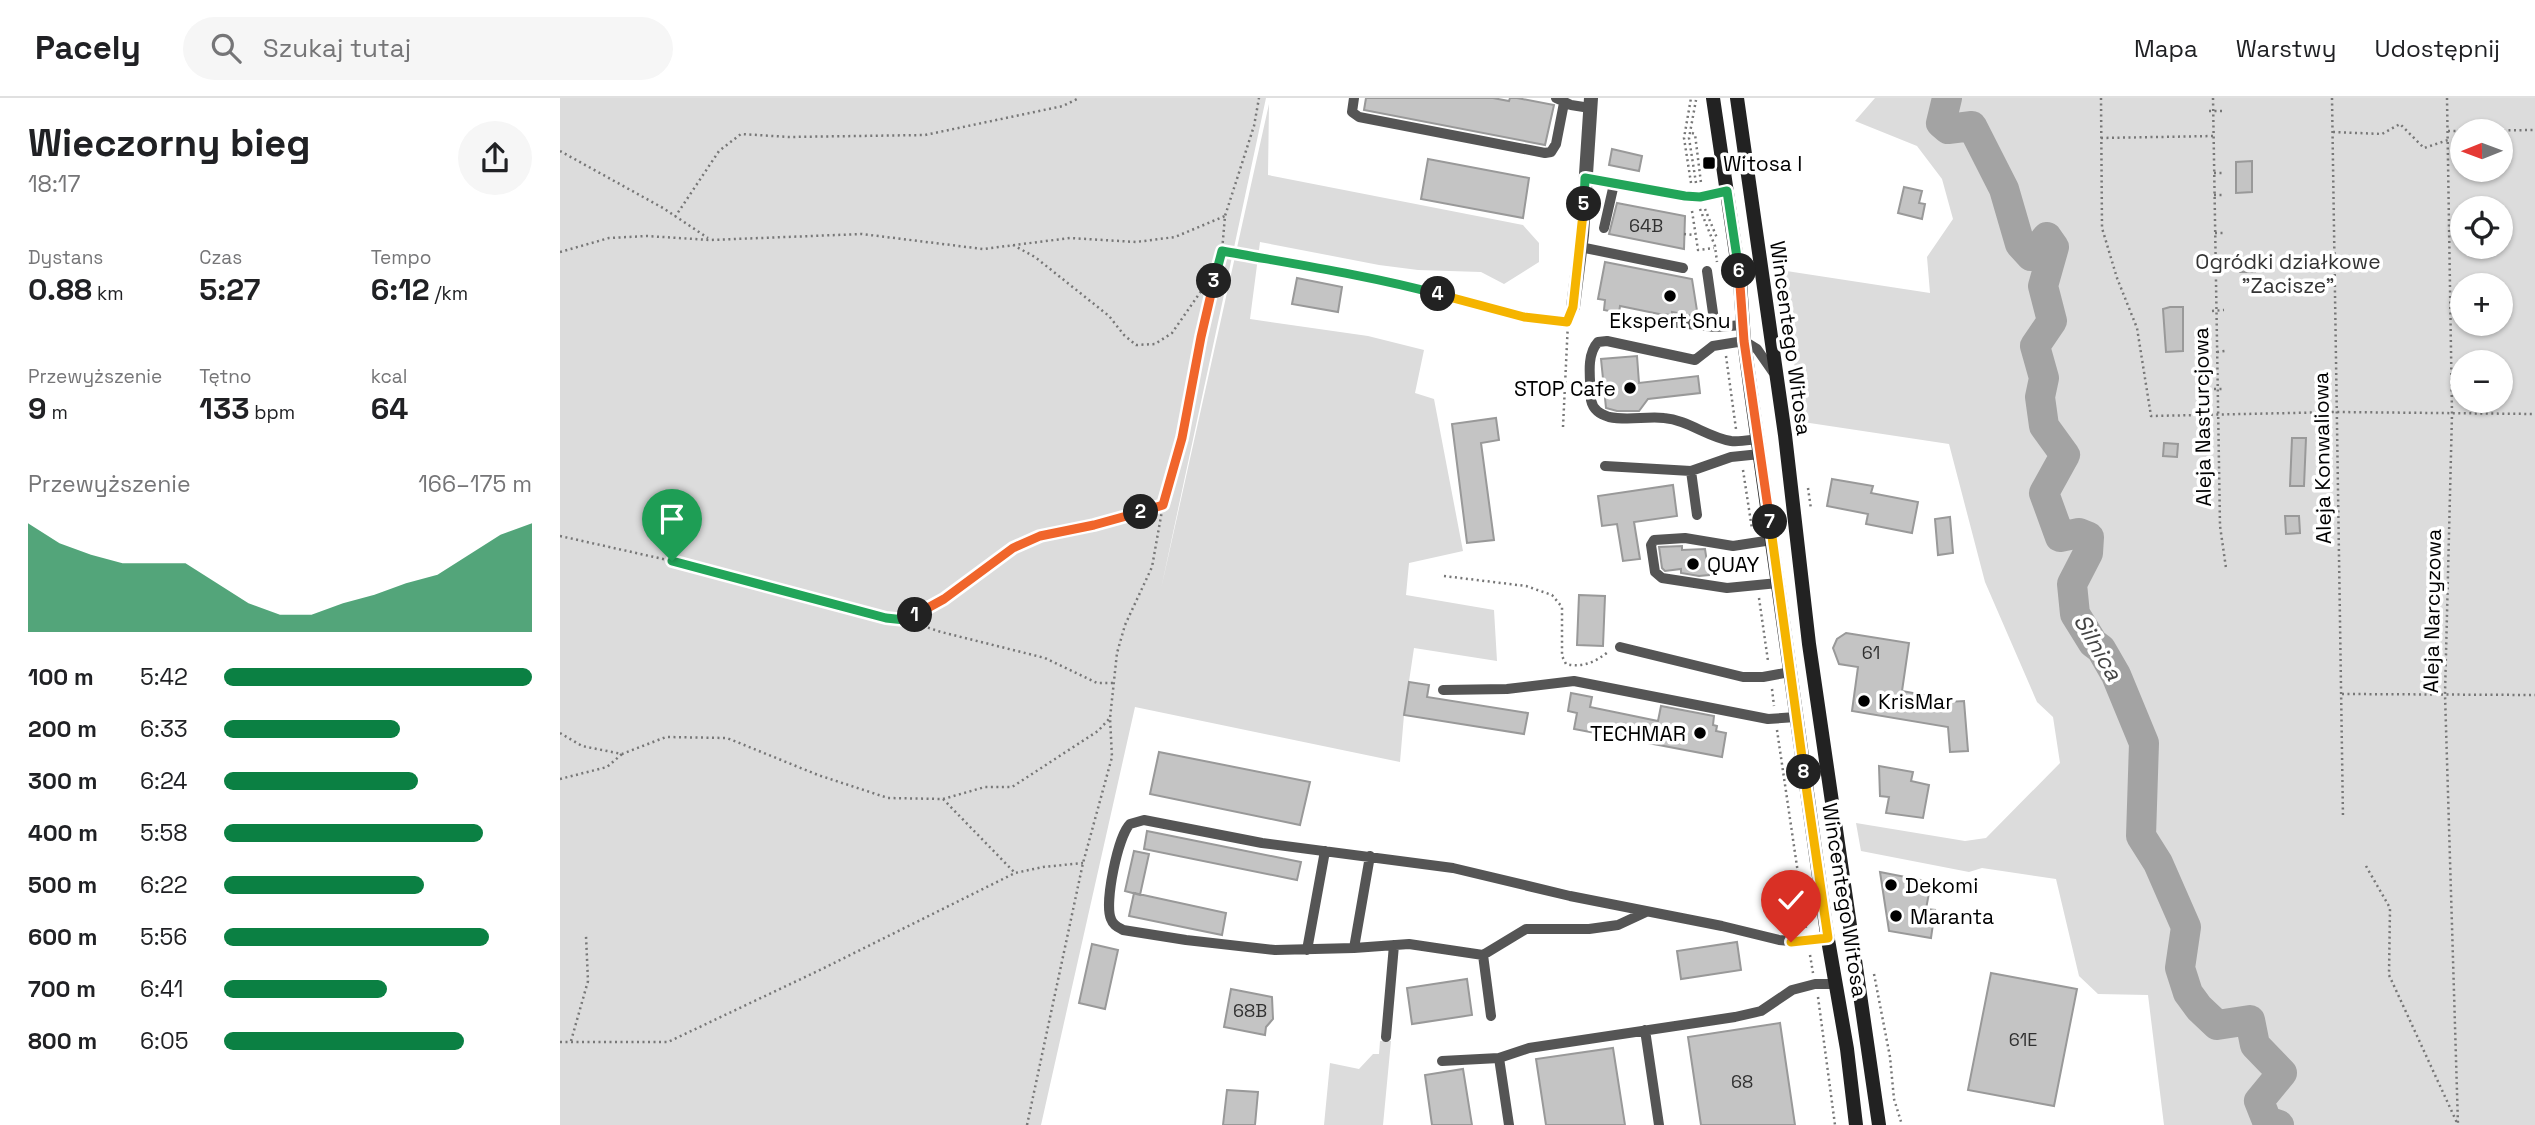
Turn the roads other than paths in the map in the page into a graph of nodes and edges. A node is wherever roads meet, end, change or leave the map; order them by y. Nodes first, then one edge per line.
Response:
1 (1354, 98) edge
2 (1713, 98) edge
3 (1737, 98) edge
4 (1560, 100) edge
5 (1590, 103) edge
6 (1585, 178) junction
7 (1614, 184) junction
8 (1727, 191) junction
9 (1604, 229) dead end
10 (1580, 247) junction
11 (1683, 268) dead end
12 (1707, 271) dead end
13 (1573, 307) road end
14 (1661, 321) dead end
15 (1743, 325) junction
16 (1715, 327) junction
17 (1744, 341) junction
18 (1776, 378) junction
19 (1759, 446) junction
20 (1605, 466) dead end
21 (1691, 471) junction
22 (1697, 515) dead end
23 (1772, 540) junction
24 (1778, 583) junction
25 (1620, 647) road end
26 (1790, 672) junction
27 (1443, 690) dead end
28 (1796, 717) junction
29 (1325, 851) junction
30 (1370, 856) junction
31 (1647, 912) junction
32 (1828, 938) junction
33 (1394, 945) junction
34 (1354, 948) junction
35 (1307, 950) junction
36 (1483, 955) junction
37 (1836, 984) junction
38 (1491, 1016) dead end
39 (1645, 1030) junction
40 (1387, 1037) dead end
41 (1499, 1058) junction
42 (1442, 1061) dead end
43 (1509, 1125) edge
44 (1659, 1125) edge
45 (1856, 1125) edge
46 (1879, 1125) edge

1 - 4 lane
2 - 8 main road, Wincentego Witosa
3 - 18 main road, Wincentego Witosa
4 - 5 lane
5 - 6 street
6 - 7 lane
6 - 10 street
7 - 8 lane
7 - 9 lane
8 - 15 main road, Wincentego Witosa
10 - 11 lane
10 - 13 street
12 - 16 lane
14 - 16 lane
15 - 16 lane
15 - 17 main road, Wincentego Witosa
17 - 18 lane
17 - 19 main road, Wincentego Witosa
17 - 19 lane
18 - 46 main road, Wincentego Witosa
19 - 21 lane
19 - 23 main road, Wincentego Witosa
20 - 21 lane
21 - 22 lane
23 - 24 main road, Wincentego Witosa
23 - 24 lane
24 - 26 main road, Wincentego Witosa
25 - 26 lane
26 - 28 main road, Wincentego Witosa
27 - 28 lane
28 - 32 main road, Wincentego Witosa
29 - 30 lane
29 - 35 lane
29 - 35 lane
30 - 31 lane
30 - 34 lane
31 - 32 lane
31 - 36 lane
32 - 37 main road, Wincentego Witosa
33 - 34 lane
33 - 36 lane
33 - 40 lane
34 - 35 lane
36 - 38 lane
37 - 39 lane
37 - 45 main road, Wincentego Witosa
39 - 41 lane
39 - 44 lane
41 - 42 lane
41 - 43 lane

